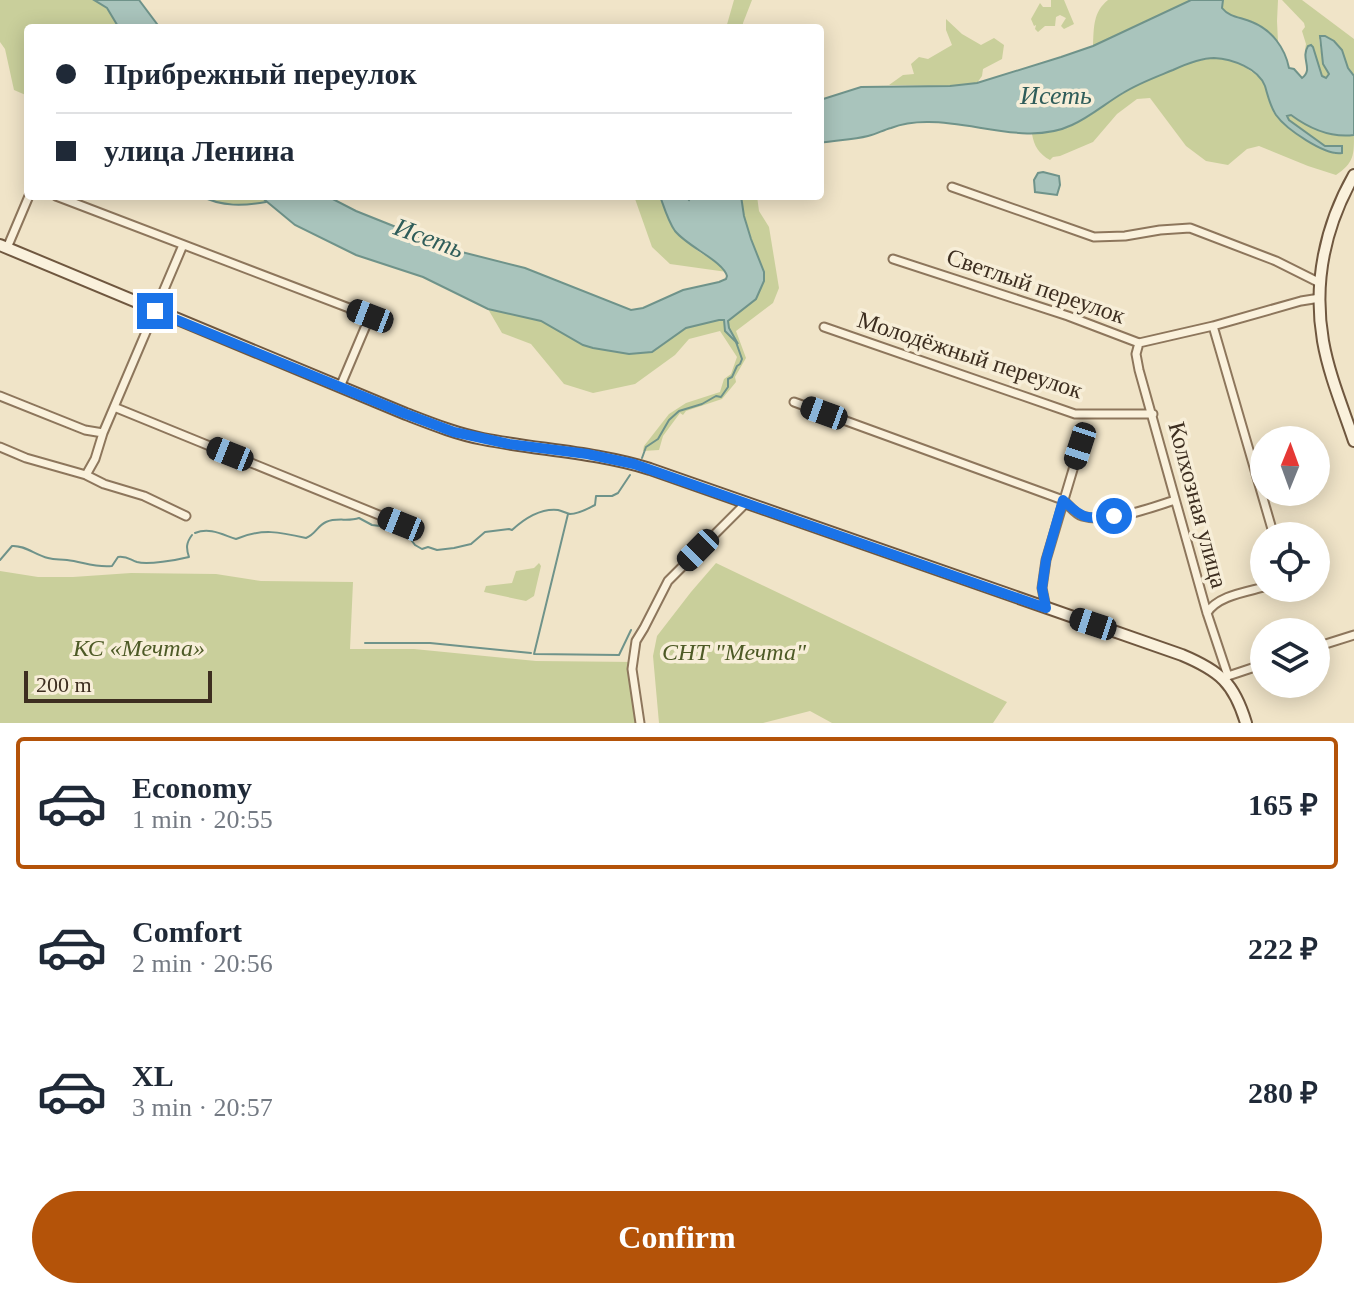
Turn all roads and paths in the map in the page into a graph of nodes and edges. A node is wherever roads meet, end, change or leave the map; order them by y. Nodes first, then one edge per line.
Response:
1 (1354, 175) edge
2 (952, 187) dead end
3 (27, 200) edge
4 (66, 200) edge
5 (183, 245) junction
6 (4, 246) edge
7 (893, 259) dead end
8 (1320, 283) junction
9 (1320, 298) junction
10 (155, 311) junction
11 (1213, 326) junction
12 (824, 327) dead end
13 (1139, 343) junction
14 (340, 387) junction
15 (0, 396) edge
16 (794, 402) dead end
17 (114, 407) junction
18 (1153, 414) junction
19 (103, 433) junction
20 (1354, 441) edge
21 (1080, 446) dead end
22 (0, 447) edge
23 (86, 475) junction
24 (1063, 500) junction
25 (1175, 500) junction
26 (746, 503) junction
27 (186, 516) dead end
28 (1270, 522) edge
29 (401, 524) dead end
30 (1250, 592) edge
31 (1046, 608) junction
32 (1207, 613) junction
33 (1354, 635) edge
34 (1330, 643) edge
35 (1250, 669) edge
36 (1227, 678) junction
37 (640, 723) edge
38 (1246, 723) edge

1 - 8 main road
2 - 8 street
3 - 6 street
4 - 5 street
5 - 10 street
5 - 14 street
6 - 10 main road
7 - 13 street, Светлый переулок
8 - 9 main road
9 - 11 street, Светлый переулок
9 - 20 main road
10 - 14 main road
10 - 17 street
11 - 13 street, Светлый переулок
11 - 28 street
12 - 18 street, Молодёжный переулок
13 - 18 street, Колхозная улица
14 - 26 main road
15 - 19 street
16 - 24 street
17 - 19 street
17 - 29 street
18 - 25 street, Колхозная улица
19 - 23 street
21 - 24 street
22 - 23 street
23 - 27 street
24 - 25 street
24 - 31 street
25 - 32 street, Колхозная улица
26 - 31 main road
26 - 37 street
30 - 32 street
31 - 36 main road
32 - 36 street, Колхозная улица
33 - 34 street
35 - 36 street
36 - 38 main road

